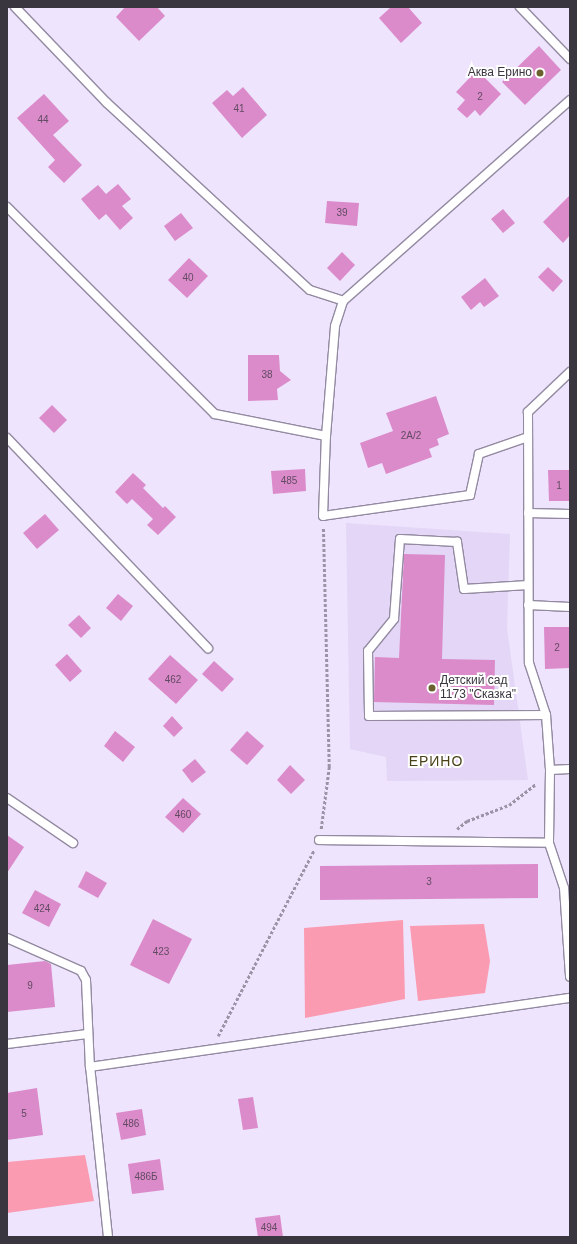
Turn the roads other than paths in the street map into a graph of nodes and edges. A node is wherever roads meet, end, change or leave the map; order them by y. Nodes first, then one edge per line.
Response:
1 (15, 7) edge
2 (520, 7) edge
3 (570, 59) edge
4 (570, 100) edge
5 (7, 207) edge
6 (343, 301) junction
7 (570, 372) edge
8 (326, 436) junction
9 (7, 438) edge
10 (528, 438) junction
11 (528, 513) junction
12 (570, 514) edge
13 (528, 585) junction
14 (528, 606) junction
15 (570, 607) edge
16 (208, 648) dead end
17 (546, 715) junction
18 (570, 769) edge
19 (550, 770) junction
20 (7, 798) edge
21 (319, 840) road end
22 (73, 843) dead end
23 (549, 843) junction
24 (7, 938) edge
25 (570, 977) edge
26 (570, 998) edge
27 (87, 1034) junction
28 (7, 1044) edge
29 (90, 1067) junction
30 (108, 1237) edge

1 - 6 lane
2 - 3 lane
4 - 6 lane
5 - 8 lane
6 - 8 lane
7 - 10 lane
8 - 10 lane
9 - 16 lane
10 - 11 lane
11 - 12 lane
11 - 13 lane
13 - 14 lane
13 - 17 lane
14 - 15 lane
14 - 17 lane
17 - 19 lane
18 - 19 lane
19 - 23 lane
20 - 22 lane
21 - 23 lane
23 - 25 lane
24 - 27 lane
26 - 29 lane
27 - 28 lane
27 - 29 lane
29 - 30 lane

